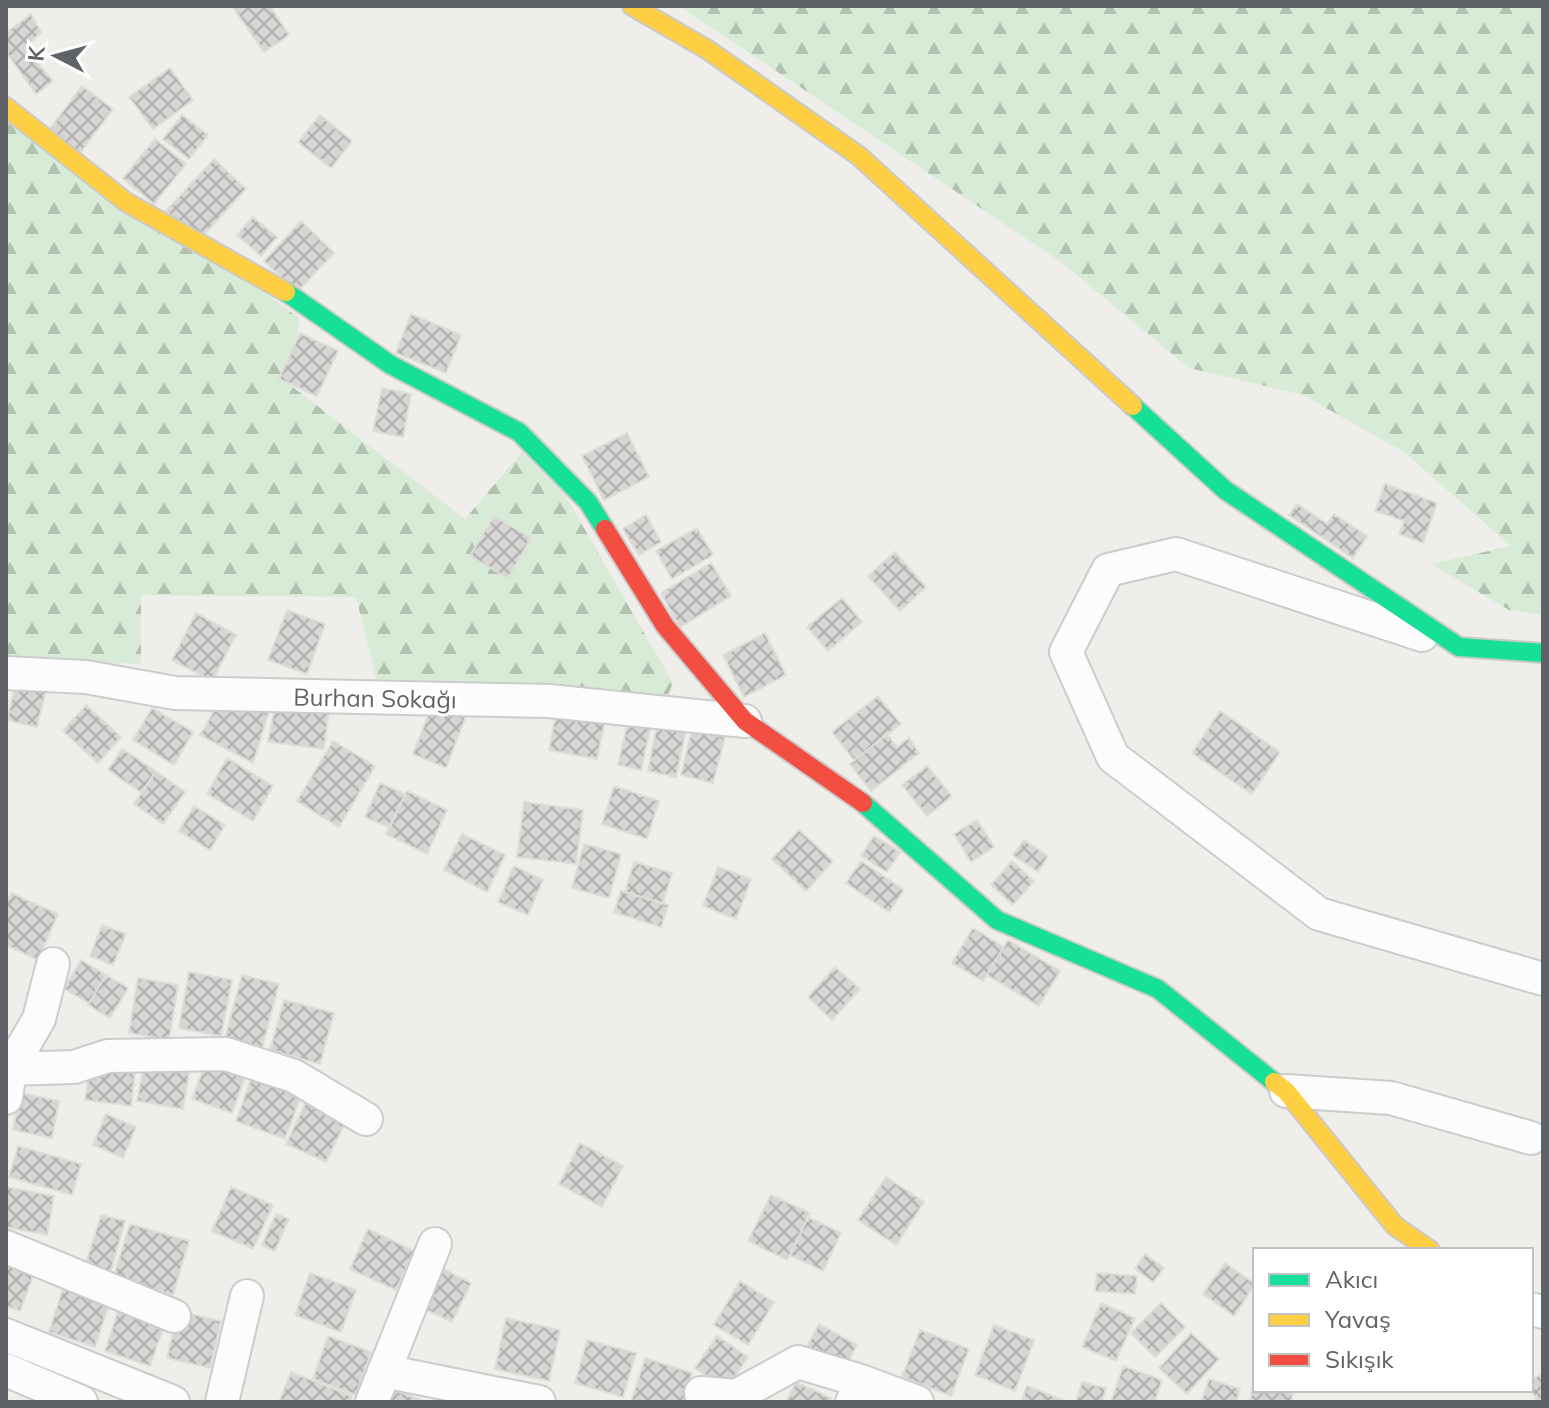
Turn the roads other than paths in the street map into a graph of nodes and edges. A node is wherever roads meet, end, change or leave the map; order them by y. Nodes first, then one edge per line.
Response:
1 (632, 6) edge
2 (6, 107) edge
3 (1459, 647) junction
4 (1543, 653) edge
5 (6, 673) edge
6 (745, 721) junction
7 (53, 964) dead end
8 (1543, 979) edge
9 (7, 1079) edge
10 (1286, 1091) junction
11 (366, 1119) dead end
12 (1531, 1138) dead end
13 (435, 1244) dead end
14 (6, 1247) edge
15 (1427, 1248) edge
16 (247, 1296) dead end
17 (174, 1316) dead end
18 (6, 1335) edge
19 (6, 1370) edge
20 (384, 1371) junction
21 (856, 1391) edge
22 (701, 1393) dead end
23 (81, 1402) edge
24 (173, 1402) edge
25 (222, 1402) edge
26 (372, 1402) edge
27 (539, 1402) edge
28 (917, 1402) edge

1 - 3 street
2 - 6 street
3 - 4 street
3 - 8 street
5 - 6 street, Burhan Sokağı
6 - 10 street
7 - 9 street
9 - 11 street
10 - 12 street
10 - 15 street
13 - 20 street
14 - 17 street
16 - 25 street
18 - 24 street
19 - 23 street
20 - 26 street
20 - 27 street
21 - 22 street
21 - 28 street

